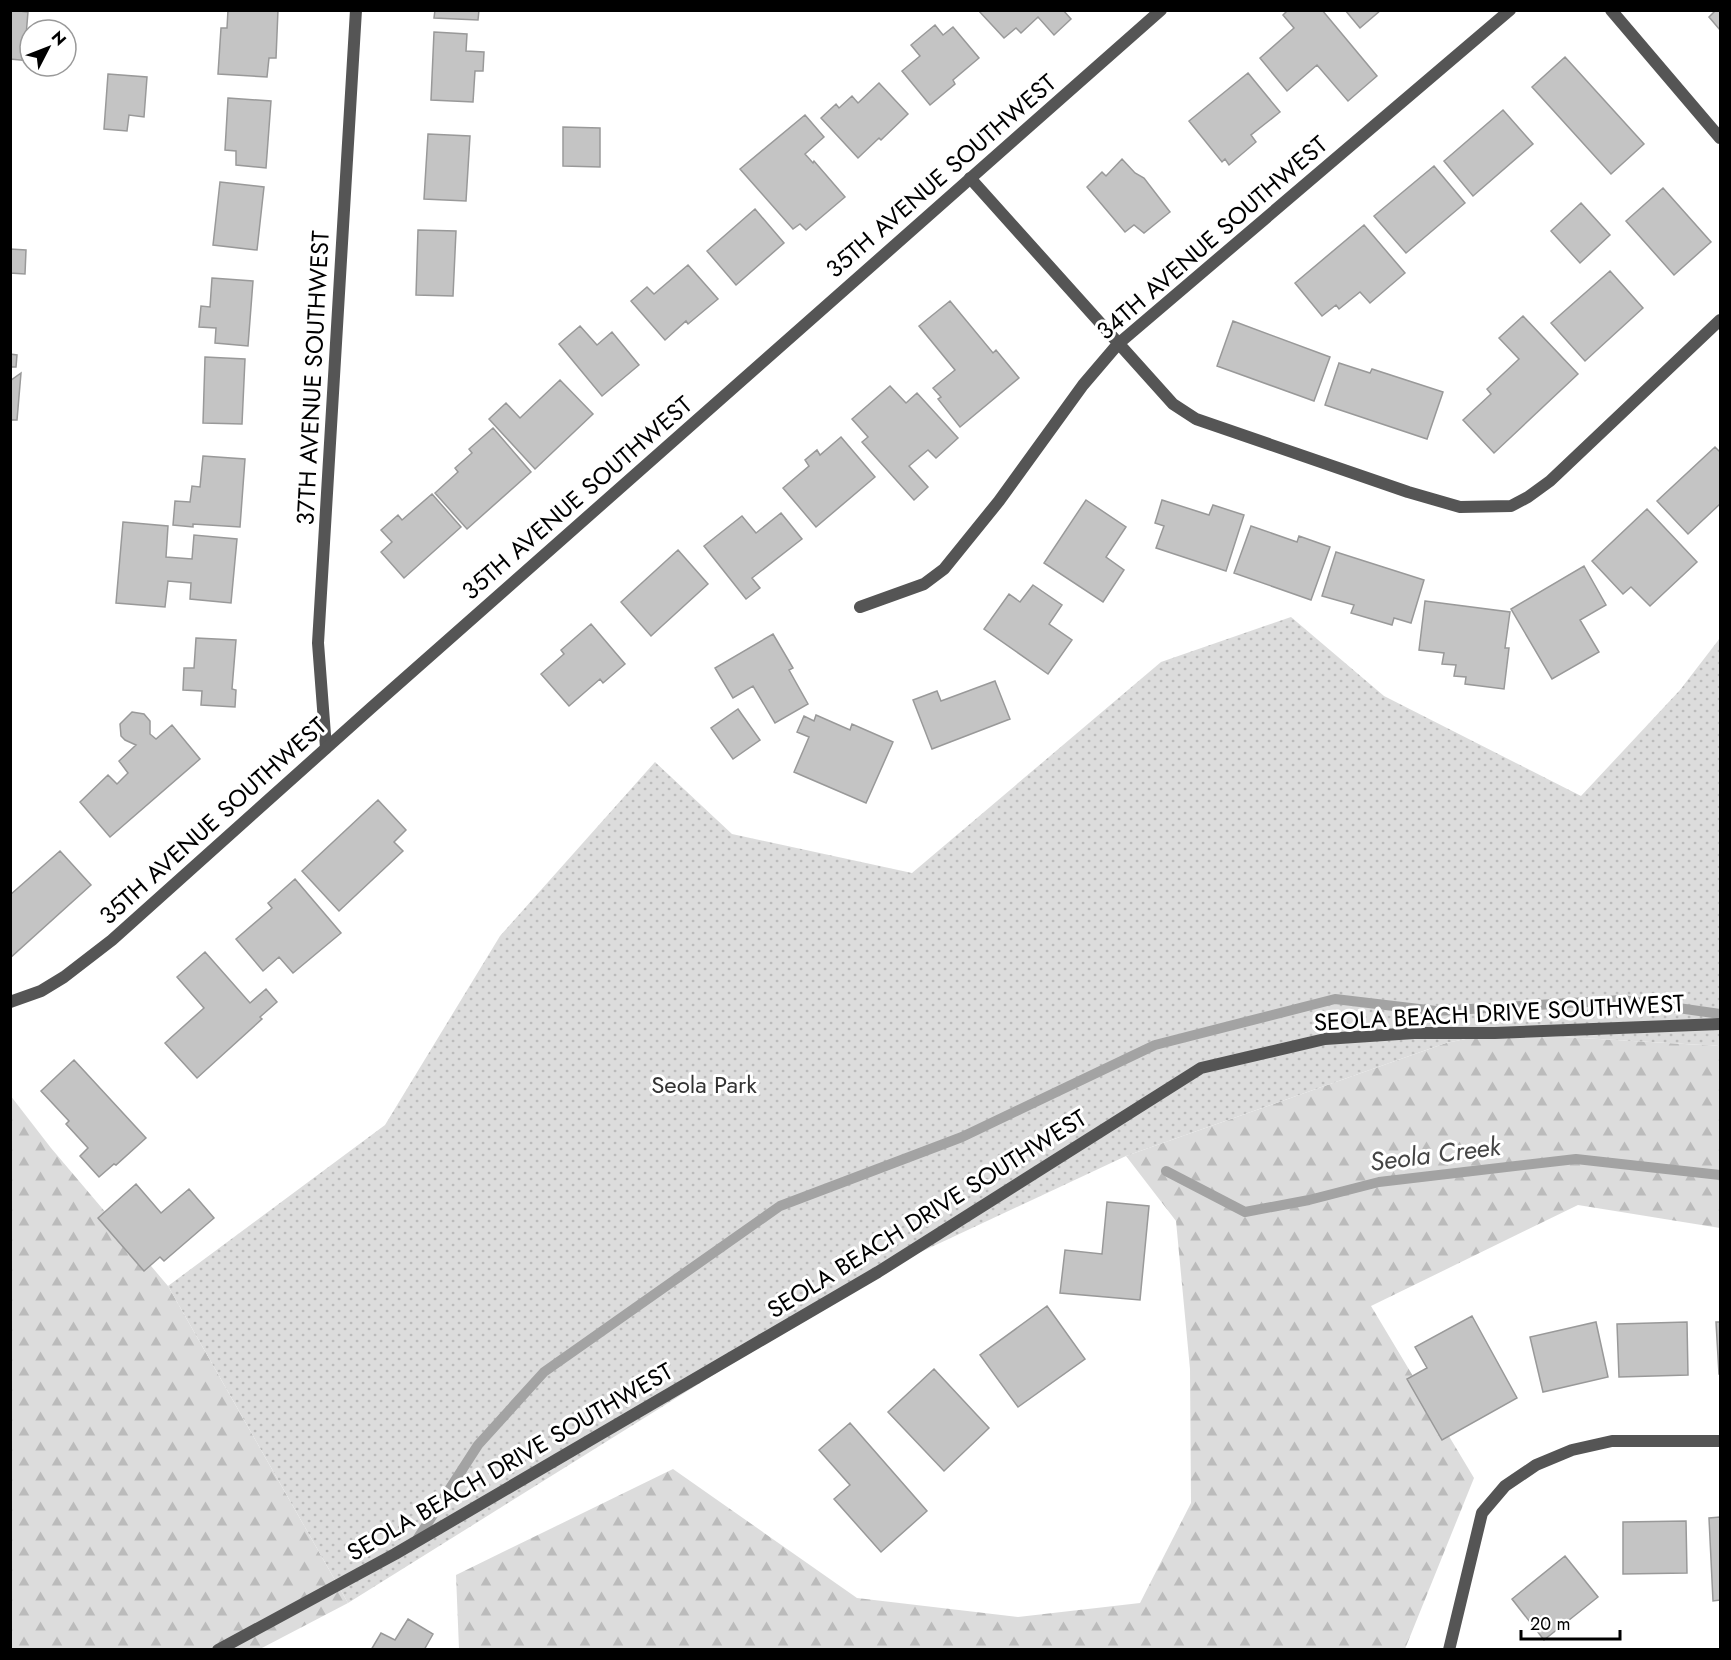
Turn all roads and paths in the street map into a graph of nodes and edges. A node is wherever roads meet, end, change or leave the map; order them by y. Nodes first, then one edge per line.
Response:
1 (356, 10) edge
2 (1161, 10) edge
3 (1510, 10) edge
4 (1611, 10) edge
5 (1720, 138) edge
6 (970, 178) junction
7 (1720, 321) edge
8 (1118, 344) junction
9 (860, 607) dead end
10 (326, 748) junction
11 (10, 1002) edge
12 (1720, 1023) edge
13 (1720, 1441) edge
14 (218, 1650) edge
15 (1449, 1650) edge

1 - 10 street, 37TH AVENUE SOUTHWEST
2 - 6 street, 35TH AVENUE SOUTHWEST
3 - 8 street, 34TH AVENUE SOUTHWEST
4 - 5 street
6 - 8 street
6 - 10 street, 35TH AVENUE SOUTHWEST
7 - 8 street
8 - 9 street, 34TH AVENUE SOUTHWEST
10 - 11 street, 35TH AVENUE SOUTHWEST
12 - 14 street, SEOLA BEACH DRIVE SOUTHWEST
13 - 15 street

